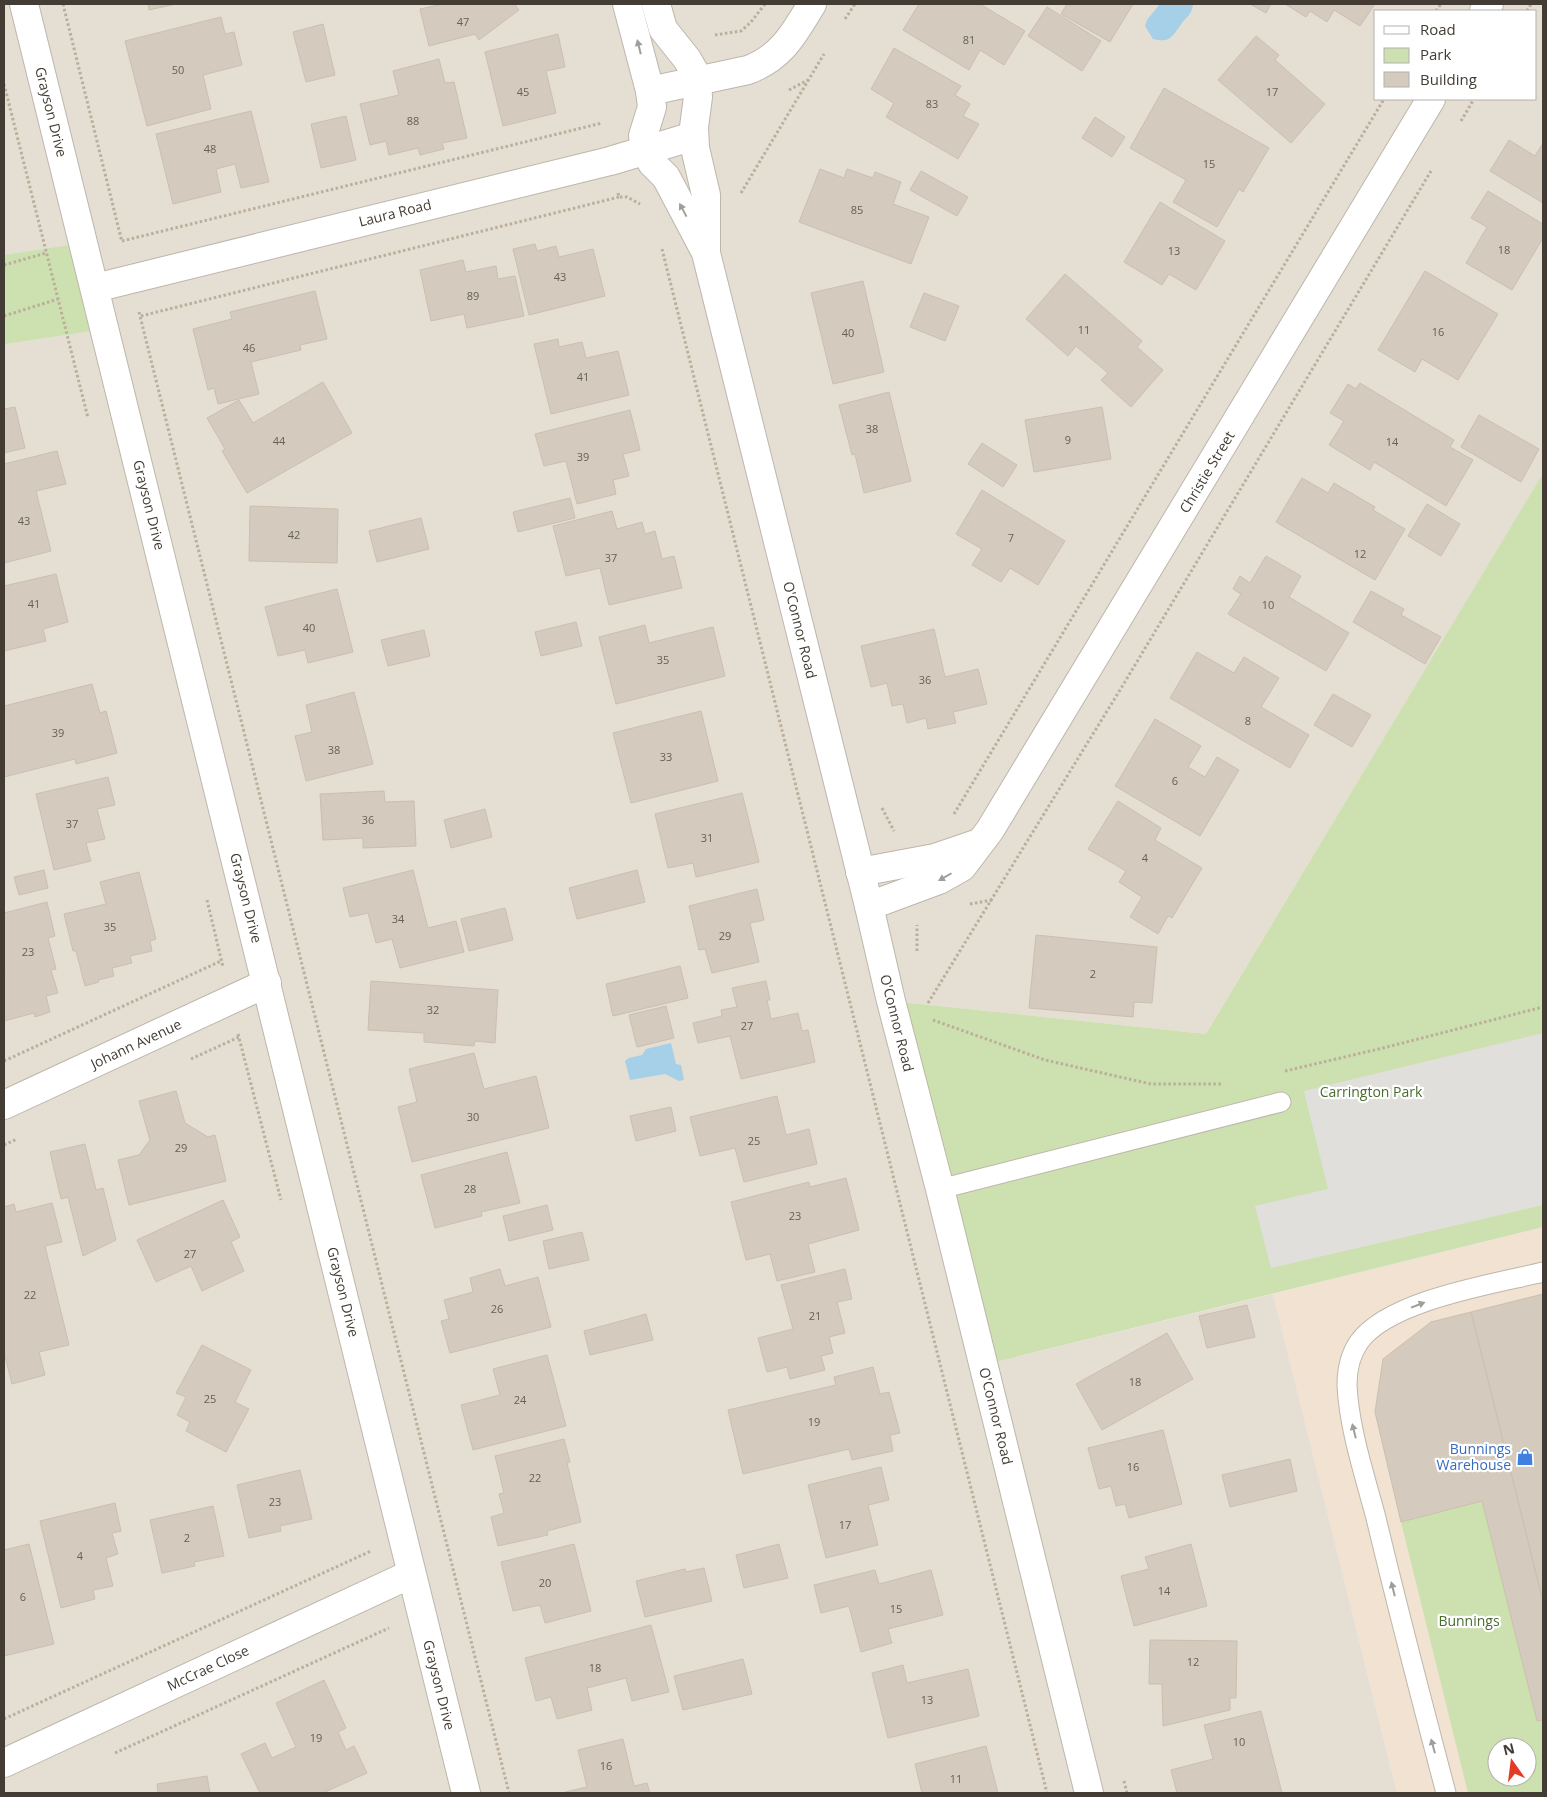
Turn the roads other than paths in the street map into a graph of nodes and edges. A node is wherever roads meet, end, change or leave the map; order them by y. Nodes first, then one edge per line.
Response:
1 (24, 4) edge
2 (627, 4) edge
3 (656, 4) edge
4 (812, 4) edge
5 (697, 82) junction
6 (650, 91) junction
7 (1430, 100) edge
8 (694, 136) junction
9 (646, 151) junction
10 (706, 253) junction
11 (95, 288) junction
12 (979, 843) junction
13 (860, 872) junction
14 (869, 906) junction
15 (267, 983) junction
16 (1281, 1102) dead end
17 (4, 1104) edge
18 (940, 1189) junction
19 (1543, 1272) edge
20 (412, 1574) junction
21 (4, 1763) edge
22 (466, 1793) edge
23 (1089, 1793) edge
24 (1446, 1793) edge

1 - 11 street, Grayson Drive
6 -> 2 street
3 - 5 street, O'Connor Road
4 - 5 street
5 - 6 street
5 - 8 street, O'Connor Road
6 - 9 street
7 - 12 street, Christie Street
8 - 9 street, Laura Road
8 - 10 street, O'Connor Road
10 -> 9 street, O'Connor Road
9 - 11 street, Laura Road
10 - 13 street, O'Connor Road
11 - 15 street, Grayson Drive
12 - 13 street
12 -> 14 street, Christie Street
13 - 14 street, O'Connor Road
14 - 18 street, O'Connor Road
15 - 17 street, Johann Avenue
15 - 20 street, Grayson Drive
16 - 18 lane
18 - 23 street, O'Connor Road
24 -> 19 lane
20 - 21 street, McCrae Close
20 - 22 street, Grayson Drive

